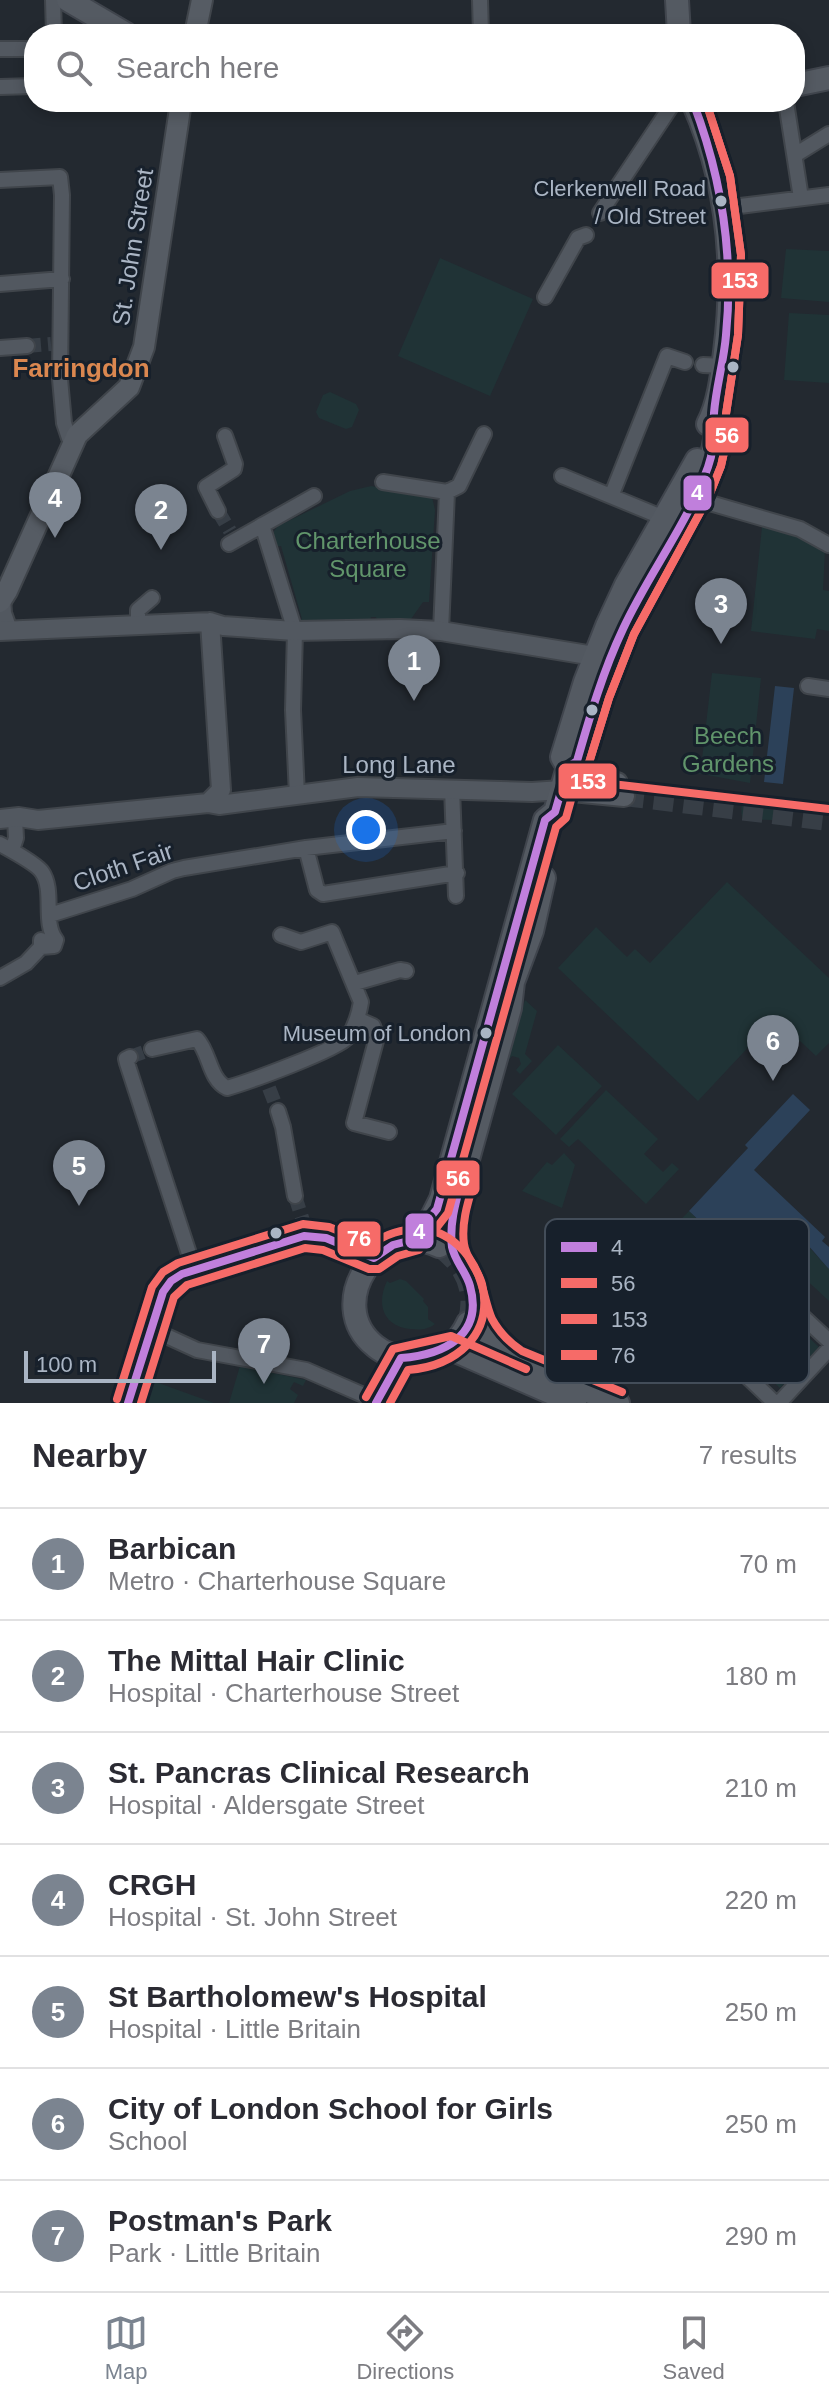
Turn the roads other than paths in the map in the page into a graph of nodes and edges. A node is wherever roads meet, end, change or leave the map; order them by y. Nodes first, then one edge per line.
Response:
1 (53, 0) edge
2 (68, 0) edge
3 (202, 0) edge
4 (480, 0) edge
5 (677, 0) edge
6 (54, 24) edge
7 (109, 24) edge
8 (197, 24) edge
9 (481, 24) edge
10 (678, 24) edge
11 (0, 49) edge
12 (24, 49) edge
13 (829, 78) edge
14 (805, 83) edge
15 (24, 86) edge
16 (0, 87) edge
17 (179, 112) edge
18 (667, 112) edge
19 (697, 112) edge
20 (788, 112) edge
21 (829, 134) edge
22 (795, 155) junction
23 (0, 180) edge
24 (829, 195) edge
25 (801, 198) junction
26 (724, 208) junction
27 (600, 213) dead end
28 (586, 235) dead end
29 (62, 279) junction
30 (0, 284) edge
31 (545, 297) dead end
32 (27, 346) tunnel mouth
33 (0, 348) edge
34 (685, 362) dead end
35 (484, 434) dead end
36 (225, 436) dead end
37 (74, 441) junction
38 (562, 476) dead end
39 (383, 482) dead end
40 (690, 491) junction
41 (447, 492) junction
42 (612, 494) junction
43 (314, 496) dead end
44 (218, 511) tunnel mouth
45 (664, 518) junction
46 (262, 525) junction
47 (232, 538) dead end
48 (829, 545) edge
49 (3, 595) edge
50 (152, 598) dead end
51 (210, 622) junction
52 (138, 625) junction
53 (5, 631) edge
54 (295, 631) junction
55 (441, 631) junction
56 (594, 656) junction
57 (808, 686) dead end
58 (829, 689) edge
59 (565, 776) junction
60 (452, 788) junction
61 (625, 791) tunnel mouth
62 (297, 795) junction
63 (215, 797) junction
64 (555, 812) junction
65 (7, 818) edge
66 (454, 831) junction
67 (6, 847) edge
68 (306, 848) junction
69 (457, 873) junction
70 (456, 896) dead end
71 (50, 915) junction
72 (281, 935) dead end
73 (406, 971) dead end
74 (0, 978) edge
75 (355, 983) junction
76 (357, 1019) junction
77 (152, 1049) tunnel mouth
78 (130, 1057) dead end
79 (278, 1111) tunnel mouth
80 (389, 1132) dead end
81 (295, 1196) tunnel mouth
82 (291, 1239) tunnel mouth
83 (412, 1240) junction
84 (194, 1269) junction
85 (809, 1322) edge
86 (151, 1329) junction
87 (829, 1341) edge
88 (449, 1348) junction
89 (829, 1349) edge
90 (401, 1358) junction
91 (809, 1370) edge
92 (545, 1374) edge
93 (568, 1383) edge
94 (755, 1383) edge
95 (796, 1383) edge
96 (376, 1402) edge
97 (128, 1403) edge
98 (575, 1403) edge
99 (618, 1403) edge
100 (777, 1403) edge

1 - 6 street
2 - 7 main road
3 - 8 main road
4 - 9 street
5 - 10 main road
11 - 12 street
13 - 14 main road
15 - 16 street
17 - 37 main road, St. John Street
18 - 27 street
19 - 26 main road
20 - 22 street
21 - 22 street
22 - 25 street
23 - 29 street
24 - 25 street
25 - 26 street
26 - 40 main road
28 - 31 street
29 - 30 street
29 - 37 street
32 - 33 street
34 - 42 street
35 - 41 street
36 - 44 street
37 - 49 main road, St. John Street
38 - 42 street
39 - 41 street
40 - 45 main road
40 - 48 street
40 - 59 main road
41 - 55 street
42 - 45 street
43 - 46 street
45 - 56 main road
46 - 47 street
46 - 54 street
49 - 53 street, St. John Street
50 - 52 street
51 - 52 street
51 - 54 street
51 - 63 street
52 - 53 street
54 - 55 street
54 - 62 street
55 - 56 street
56 - 59 main road
57 - 58 street
59 - 60 street, Long Lane
59 - 61 main road
59 - 64 main road
60 - 62 street, Long Lane
60 - 66 street
62 - 63 street, Long Lane
63 - 65 street
64 - 83 main road
64 - 83 main road
65 - 67 street
66 - 68 street, Cloth Fair
66 - 69 street
67 - 71 street
68 - 69 street
68 - 71 street, Cloth Fair
69 - 70 street
71 - 74 street
72 - 75 street
73 - 75 street
75 - 76 street
76 - 77 street
76 - 80 street
78 - 84 street
79 - 81 street
82 - 84 main road
83 - 90 main road
84 - 86 main road
85 - 87 street
86 - 96 street
86 - 97 main road
88 - 90 main road
88 - 92 main road
88 - 98 main road
89 - 91 street
90 - 96 main road
93 - 99 main road
94 - 100 street
95 - 100 street

